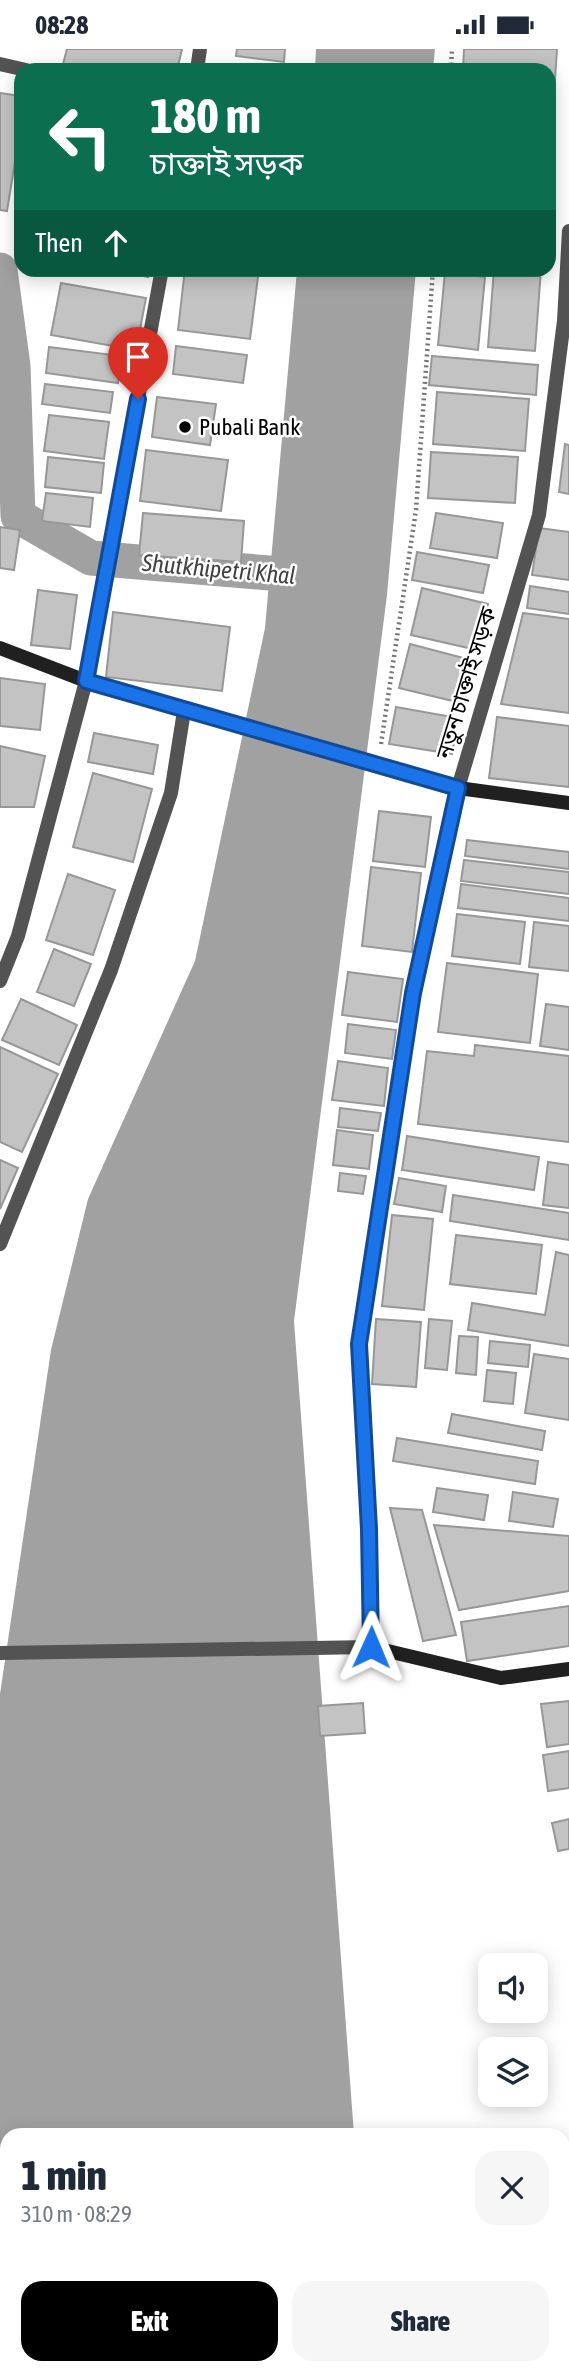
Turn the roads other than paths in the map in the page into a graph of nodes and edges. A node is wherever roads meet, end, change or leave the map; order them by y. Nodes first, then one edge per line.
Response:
1 (569, 231) edge
2 (161, 277) edge
3 (0, 648) edge
4 (86, 681) junction
5 (184, 711) junction
6 (458, 788) junction
7 (569, 803) edge
8 (0, 981) edge
9 (0, 1244) edge
10 (371, 1647) junction
11 (0, 1653) edge
12 (569, 1669) edge

1 - 6 street, নতুন চাক্তাই সড়ক
2 - 4 street
3 - 4 main road
4 - 5 main road
4 - 8 street
5 - 6 main road
5 - 9 street
6 - 7 main road
6 - 10 street, নতুন চাক্তাই সড়ক
10 - 11 street
10 - 12 main road

